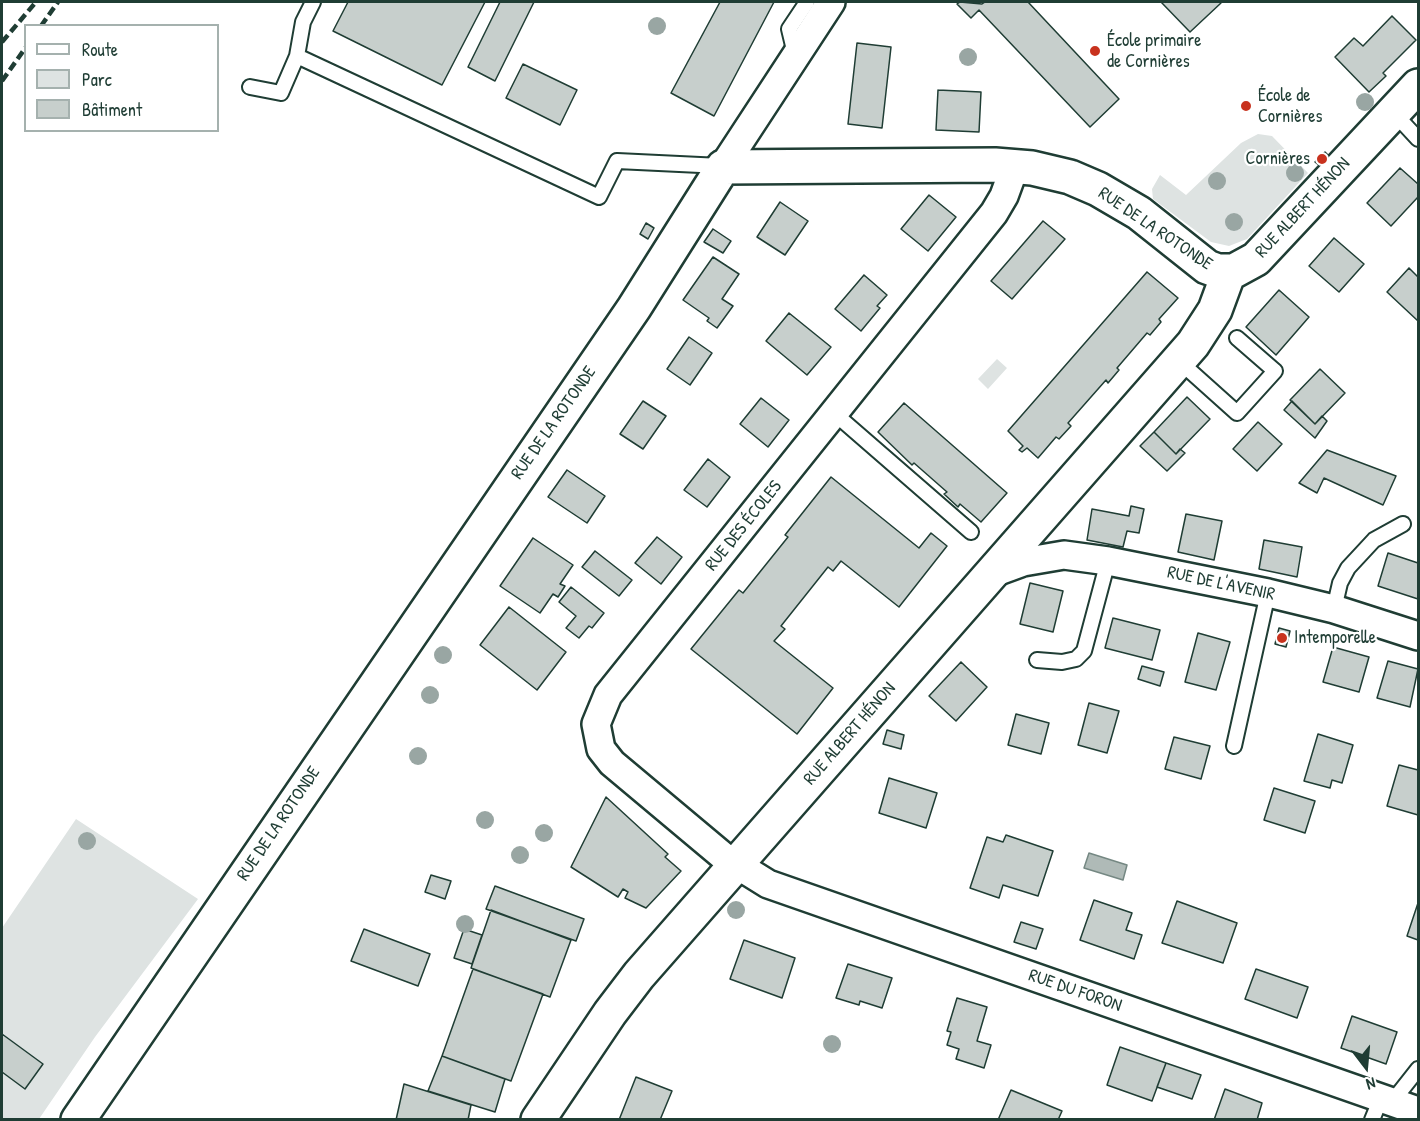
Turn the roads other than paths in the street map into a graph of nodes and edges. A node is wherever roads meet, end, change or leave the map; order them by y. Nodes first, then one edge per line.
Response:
1 (313, 2) edge
2 (807, 2) edge
3 (831, 2) edge
4 (795, 54) junction
5 (297, 56) junction
6 (1419, 86) edge
7 (250, 87) dead end
8 (1393, 112) junction
9 (1419, 139) edge
10 (723, 166) junction
11 (1015, 166) junction
12 (1229, 272) junction
13 (1237, 338) dead end
14 (1179, 361) junction
15 (834, 413) junction
16 (1045, 513) junction
17 (1403, 524) dead end
18 (971, 532) dead end
19 (1064, 555) junction
20 (1108, 561) junction
21 (993, 573) junction
22 (1268, 593) junction
23 (1334, 609) junction
24 (1419, 636) edge
25 (1037, 660) dead end
26 (1234, 746) dead end
27 (735, 865) junction
28 (1419, 1069) edge
29 (1382, 1106) edge
30 (1419, 1111) edge
31 (78, 1119) edge
32 (538, 1119) edge

1 - 5 lane
2 - 4 lane
3 - 4 street
4 - 10 street
5 - 7 lane
5 - 10 lane
6 - 8 street, RUE ALBERT HÉNON
8 - 9 lane
8 - 12 street, RUE ALBERT HÉNON
10 - 11 street, RUE DE LA ROTONDE
10 - 31 street, RUE DE LA ROTONDE
11 - 12 street, RUE DE LA ROTONDE
11 - 15 street, RUE DES ÉCOLES
12 - 14 street, RUE ALBERT HÉNON
13 - 14 lane
14 - 16 street, RUE ALBERT HÉNON
15 - 18 lane
15 - 27 street, RUE DES ÉCOLES
16 - 19 street
16 - 21 street, RUE ALBERT HÉNON
17 - 23 lane
19 - 20 street, RUE DE L'AVENIR
19 - 21 street, RUE DE L'AVENIR
20 - 22 street, RUE DE L'AVENIR
20 - 25 lane
21 - 27 street, RUE ALBERT HÉNON
22 - 23 street, RUE DE L'AVENIR
22 - 26 lane
23 - 24 street, RUE DE L'AVENIR
27 - 29 street, RUE DU FORON
27 - 32 street, RUE ALBERT HÉNON
28 - 29 lane
29 - 30 street, RUE DU FORON

